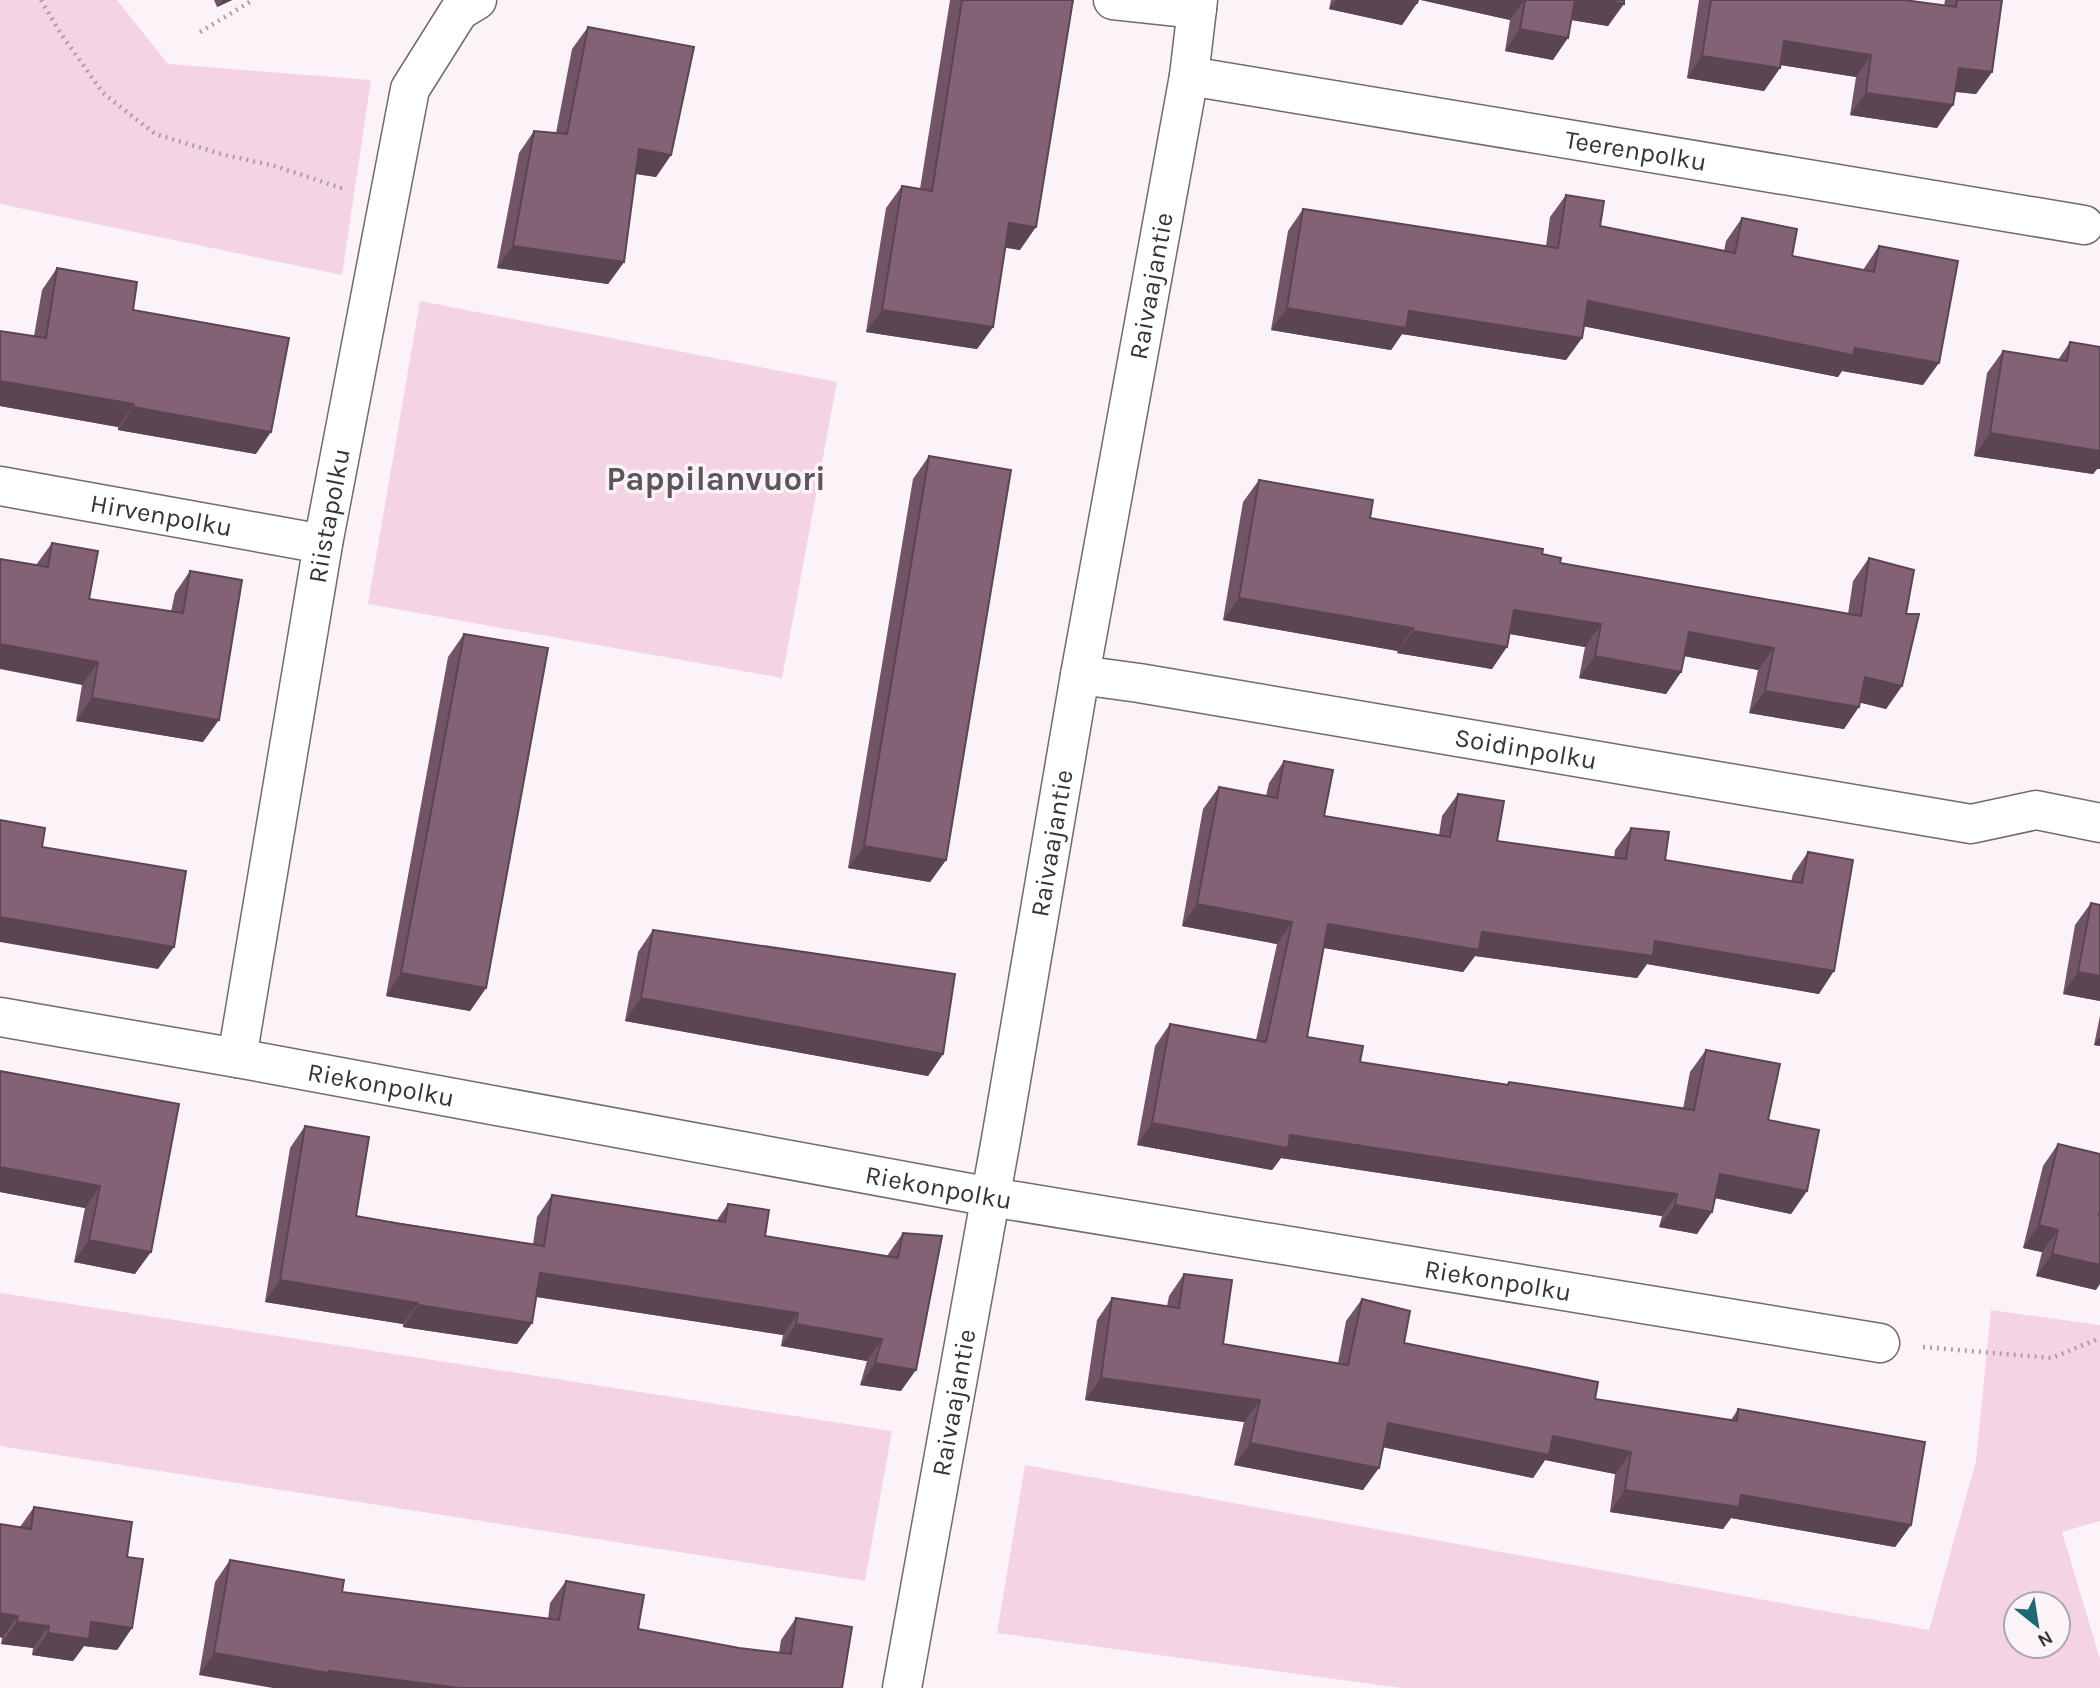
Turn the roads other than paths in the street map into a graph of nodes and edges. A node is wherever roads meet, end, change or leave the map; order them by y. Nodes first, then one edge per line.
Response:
1 (477, 0) edge
2 (1113, 0) edge
3 (1198, 4) edge
4 (1189, 76) junction
5 (2084, 225) dead end
6 (0, 486) edge
7 (323, 544) junction
8 (1080, 675) junction
9 (2100, 823) edge
10 (0, 1017) edge
11 (237, 1058) junction
12 (990, 1197) junction
13 (1880, 1343) road end
14 (902, 1688) edge

1 - 7 street, Riistapolku
2 - 3 street
3 - 4 street, Raivaajantie
4 - 5 street, Teerenpolku
4 - 8 street, Raivaajantie
6 - 7 street, Hirvenpolku
7 - 11 street, Riistapolku
8 - 9 street, Soidinpolku
8 - 12 street, Raivaajantie
10 - 11 street, Riekonpolku
11 - 12 street, Riekonpolku
12 - 13 street, Riekonpolku
12 - 14 street, Raivaajantie

